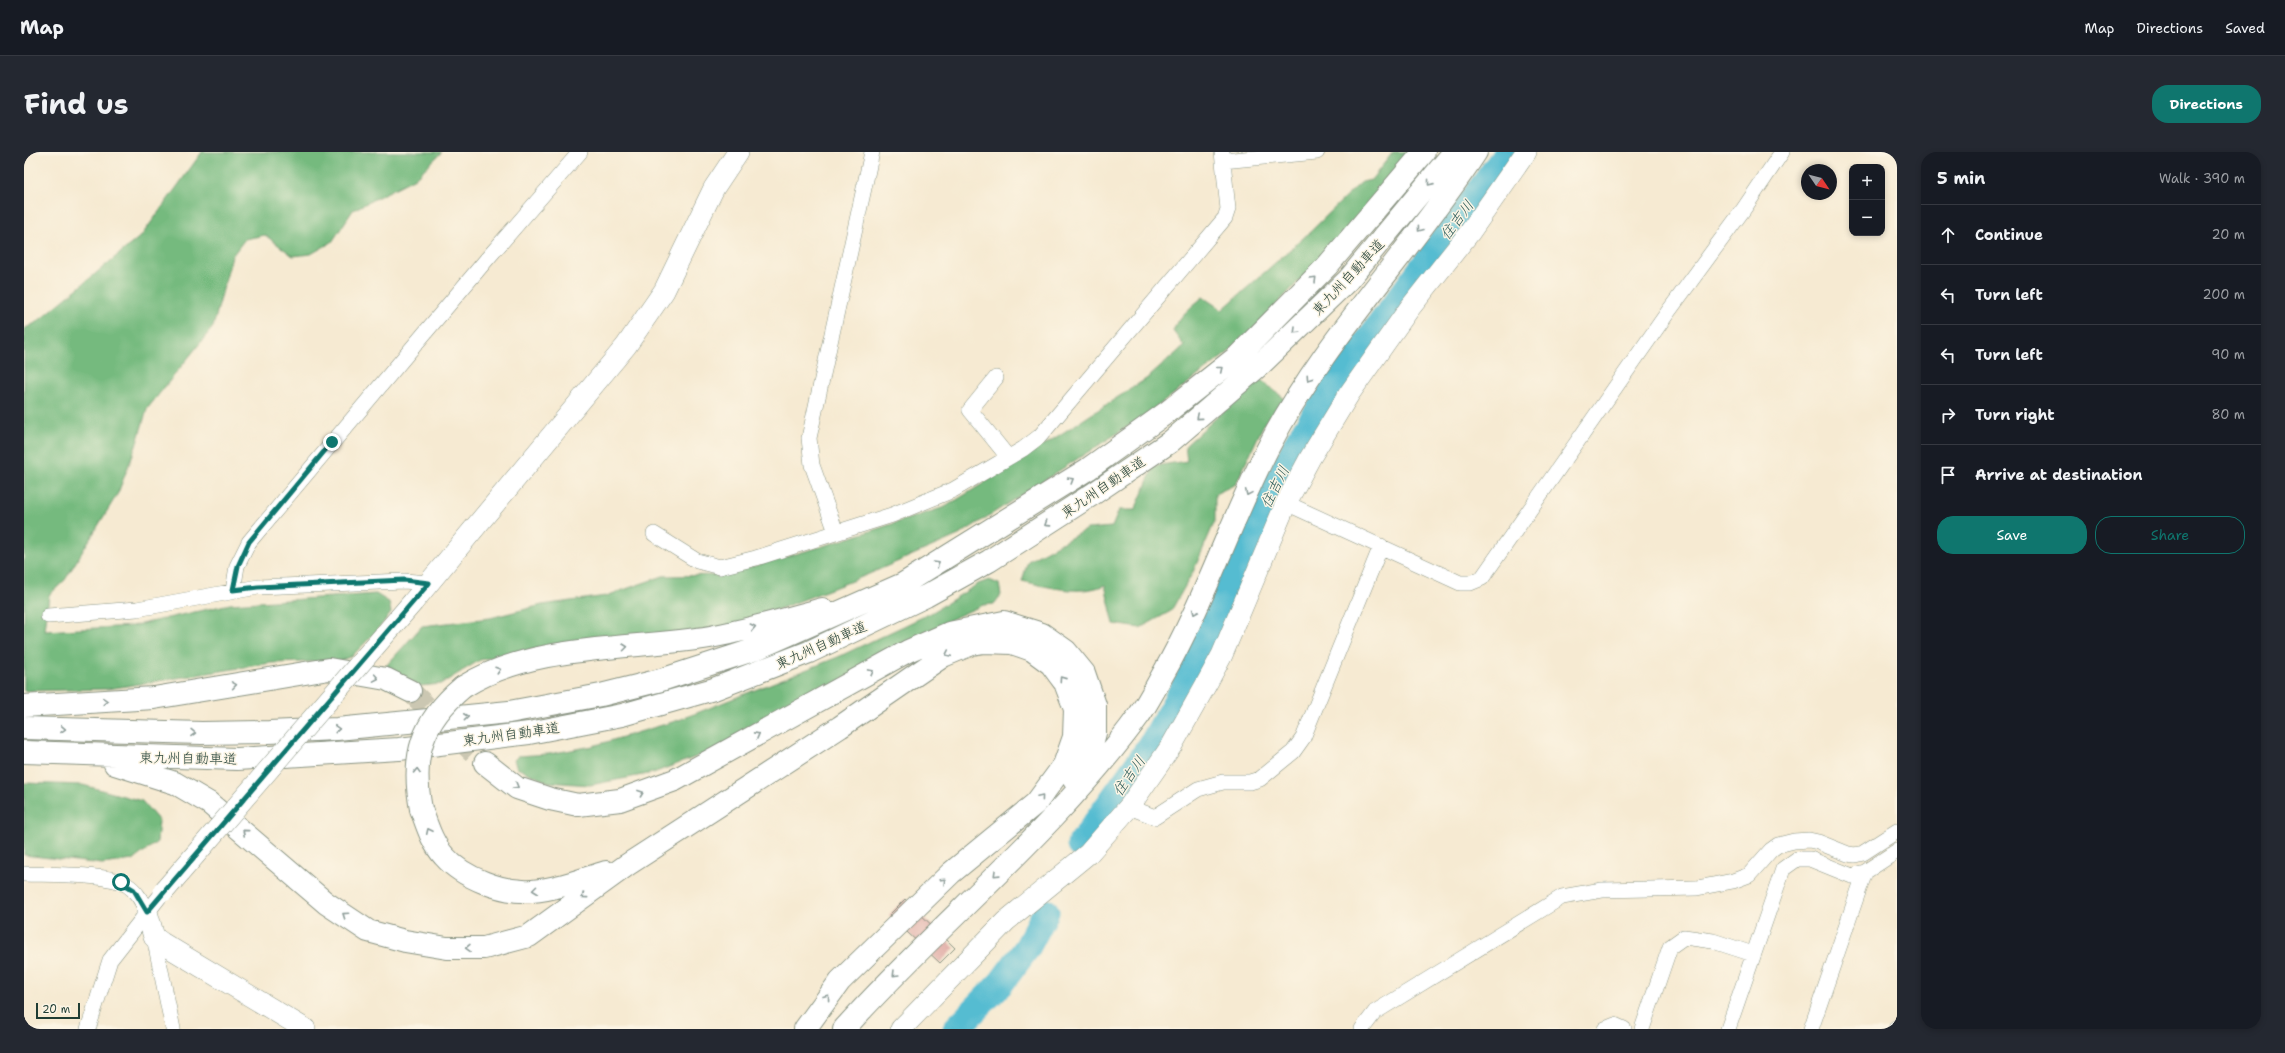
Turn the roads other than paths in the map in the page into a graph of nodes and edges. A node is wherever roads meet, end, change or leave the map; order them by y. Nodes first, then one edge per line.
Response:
1 (580, 152) edge
2 (738, 152) edge
3 (872, 152) edge
4 (1317, 152) edge
5 (1424, 152) edge
6 (1454, 152) edge
7 (1476, 152) edge
8 (1526, 152) edge
9 (1782, 152) edge
10 (1222, 157) edge
11 (996, 378) dead end
12 (1008, 458) junction
13 (1286, 503) junction
14 (836, 532) junction
15 (654, 534) dead end
16 (1381, 546) junction
17 (429, 583) junction
18 (903, 584) junction
19 (233, 590) junction
20 (48, 616) dead end
21 (410, 691) tunnel mouth
22 (24, 706) edge
23 (24, 728) edge
24 (24, 752) edge
25 (87, 756) junction
26 (485, 763) tunnel mouth
27 (1129, 807) junction
28 (1897, 831) edge
29 (1024, 846) junction
30 (1897, 852) edge
31 (627, 865) junction
32 (1865, 872) junction
33 (24, 874) edge
34 (164, 891) joint
35 (147, 912) junction
36 (154, 937) junction
37 (1753, 954) junction
38 (294, 1026) edge
39 (88, 1029) edge
40 (173, 1029) edge
41 (805, 1029) edge
42 (844, 1029) edge
43 (902, 1029) edge
44 (1362, 1029) edge
45 (1604, 1029) edge
46 (1624, 1029) edge
47 (1642, 1029) edge
48 (1728, 1029) edge
49 (1811, 1029) edge

1 - 19 street
2 - 17 street
3 - 14 street
4 - 10 street
18 -> 5 highway, 東九州自動車道
6 -> 25 highway, 東九州自動車道
7 -> 29 highway
8 - 13 street
9 - 16 street
10 - 12 street
11 - 12 street
12 - 14 street
13 - 16 street
13 - 27 street
14 - 15 street
16 - 27 street
17 - 19 street
17 - 34 street, bridge
23 -> 18 highway, 東九州自動車道
31 -> 18 highway, bridge
19 - 20 street
22 -> 21 highway
24 - 25 highway, 東九州自動車道
31 -> 25 highway
26 -> 29 highway
27 - 43 street
28 - 44 street
29 -> 42 highway
30 - 32 street
41 -> 31 highway
32 - 37 street
32 - 49 street
33 - 35 street
34 - 35 street
35 - 36 street
35 - 39 street
36 - 38 street
36 - 40 street
37 - 47 street
37 - 48 street
45 - 46 street

